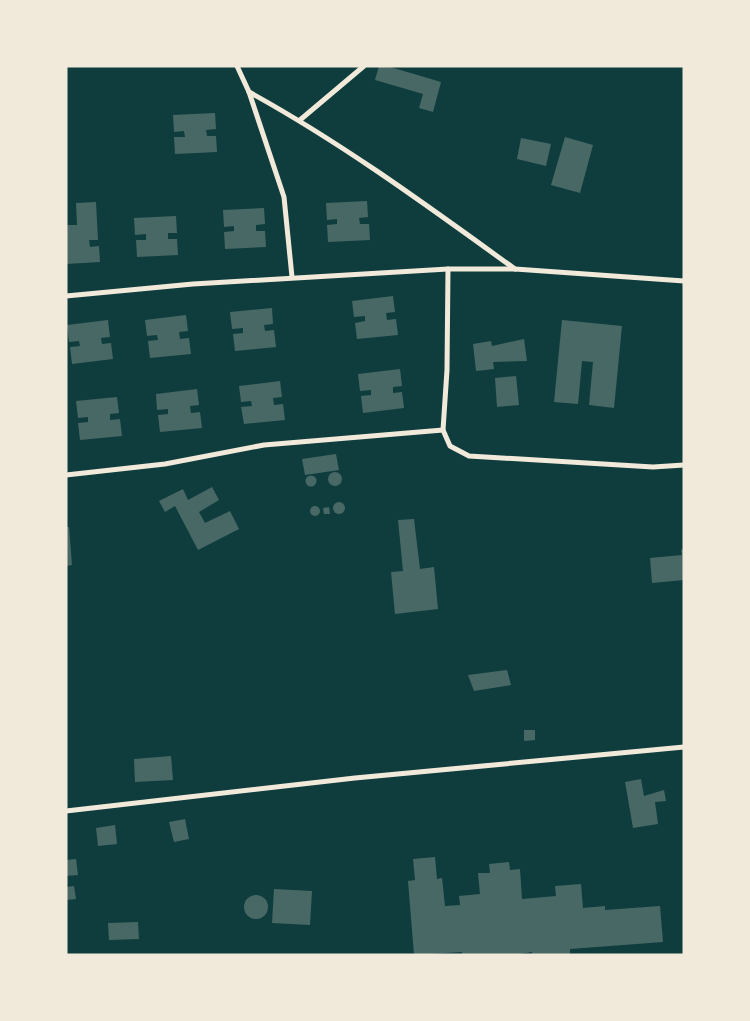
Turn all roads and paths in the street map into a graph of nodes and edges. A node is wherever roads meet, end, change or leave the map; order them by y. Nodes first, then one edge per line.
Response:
1 (237, 66) edge
2 (364, 66) edge
3 (249, 92) junction
4 (300, 120) junction
5 (448, 268) junction
6 (515, 269) junction
7 (292, 277) junction
8 (684, 281) edge
9 (66, 296) edge
10 (443, 430) junction
11 (684, 465) edge
12 (66, 475) edge
13 (684, 746) edge
14 (66, 811) edge

1 - 3 street
2 - 4 street
3 - 4 street
3 - 7 street
4 - 6 street
5 - 6 street
5 - 7 street
5 - 10 street
6 - 8 street
7 - 9 street
10 - 11 street
10 - 12 street
13 - 14 street

